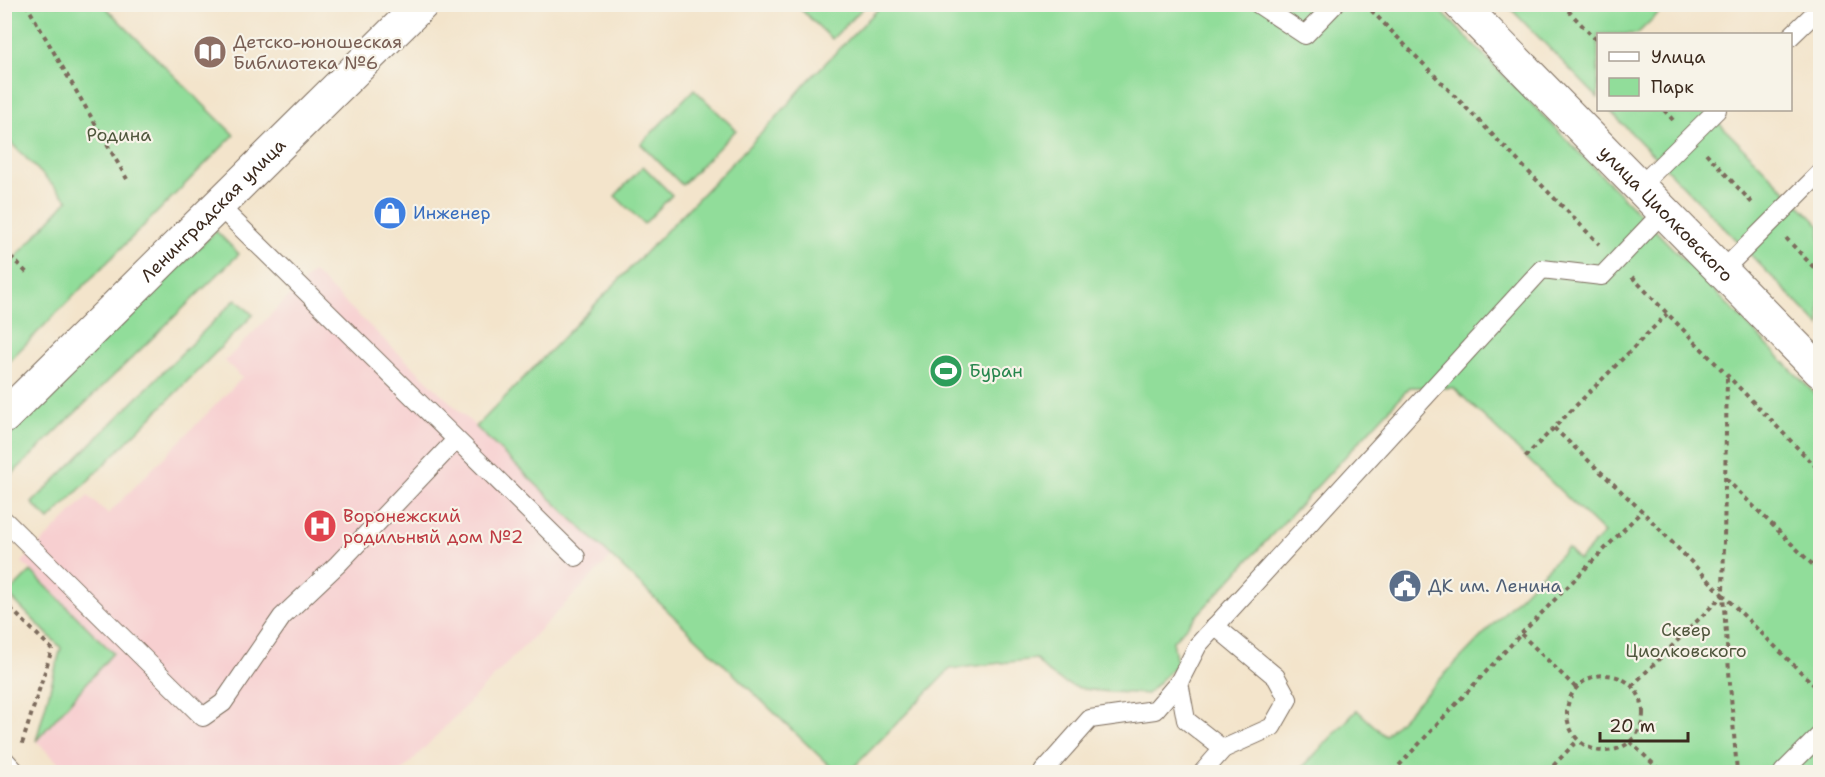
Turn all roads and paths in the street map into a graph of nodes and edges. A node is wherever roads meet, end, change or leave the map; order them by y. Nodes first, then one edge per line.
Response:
1 (26, 4) edge
2 (422, 4) edge
3 (1258, 4) edge
4 (1335, 4) edge
5 (1365, 4) edge
6 (1460, 4) edge
7 (1562, 4) edge
8 (1821, 8) edge
9 (1792, 36) edge
10 (1597, 40) edge
11 (1665, 111) edge
12 (1716, 111) edge
13 (1690, 136) junction
14 (1821, 173) edge
15 (127, 179) dead end
16 (1640, 186) junction
17 (220, 207) junction
18 (1664, 211) junction
19 (1771, 222) junction
20 (4, 250) edge
21 (1617, 261) junction
22 (1722, 271) junction
23 (1821, 274) edge
24 (29, 275) dead end
25 (1666, 314) junction
26 (1821, 371) edge
27 (1728, 377) junction
28 (4, 417) edge
29 (1554, 428) junction
30 (456, 440) junction
31 (1525, 457) dead end
32 (1821, 471) edge
33 (1725, 478) junction
34 (1642, 511) junction
35 (4, 520) edge
36 (576, 557) dead end
37 (1821, 572) edge
38 (1722, 595) junction
39 (4, 602) edge
40 (1215, 626) junction
41 (1521, 634) junction
42 (1179, 682) junction
43 (1632, 686) junction
44 (1576, 688) junction
45 (1821, 691) edge
46 (1821, 735) edge
47 (1578, 740) junction
48 (1630, 742) junction
49 (1223, 749) junction
50 (11, 767) edge
51 (1043, 772) edge
52 (1203, 772) edge
53 (1393, 772) edge
54 (1547, 772) edge
55 (1662, 772) edge
56 (1737, 772) edge
57 (1783, 772) edge

1 - 15 path
2 - 17 main road, Ленинградская улица
3 - 4 lane
5 - 21 path
6 - 16 main road, улица Циолковского
7 - 10 path
8 - 9 lane
11 - 13 path
12 - 13 lane
13 - 16 lane
13 - 19 path
14 - 19 lane
16 - 18 main road, улица Циолковского
17 - 28 main road, Ленинградская улица
17 - 30 lane
18 - 21 lane
18 - 22 main road, улица Циолковского
19 - 22 lane
19 - 23 path
20 - 24 path
21 - 25 path
21 - 40 lane
22 - 26 main road, улица Циолковского
25 - 27 path
25 - 29 path
27 - 32 path
27 - 33 path
29 - 31 path
29 - 34 path
30 - 35 lane
30 - 36 lane
33 - 37 path
33 - 38 path
34 - 38 path
34 - 41 path
38 - 43 path
38 - 45 path
38 - 56 path
39 - 50 path
40 - 42 lane
40 - 49 lane
41 - 44 path
41 - 53 path
42 - 49 lane
42 - 51 lane
43 - 44 path
43 - 48 path
44 - 47 path
46 - 57 lane
47 - 48 path
47 - 54 path
48 - 55 path
49 - 52 lane

